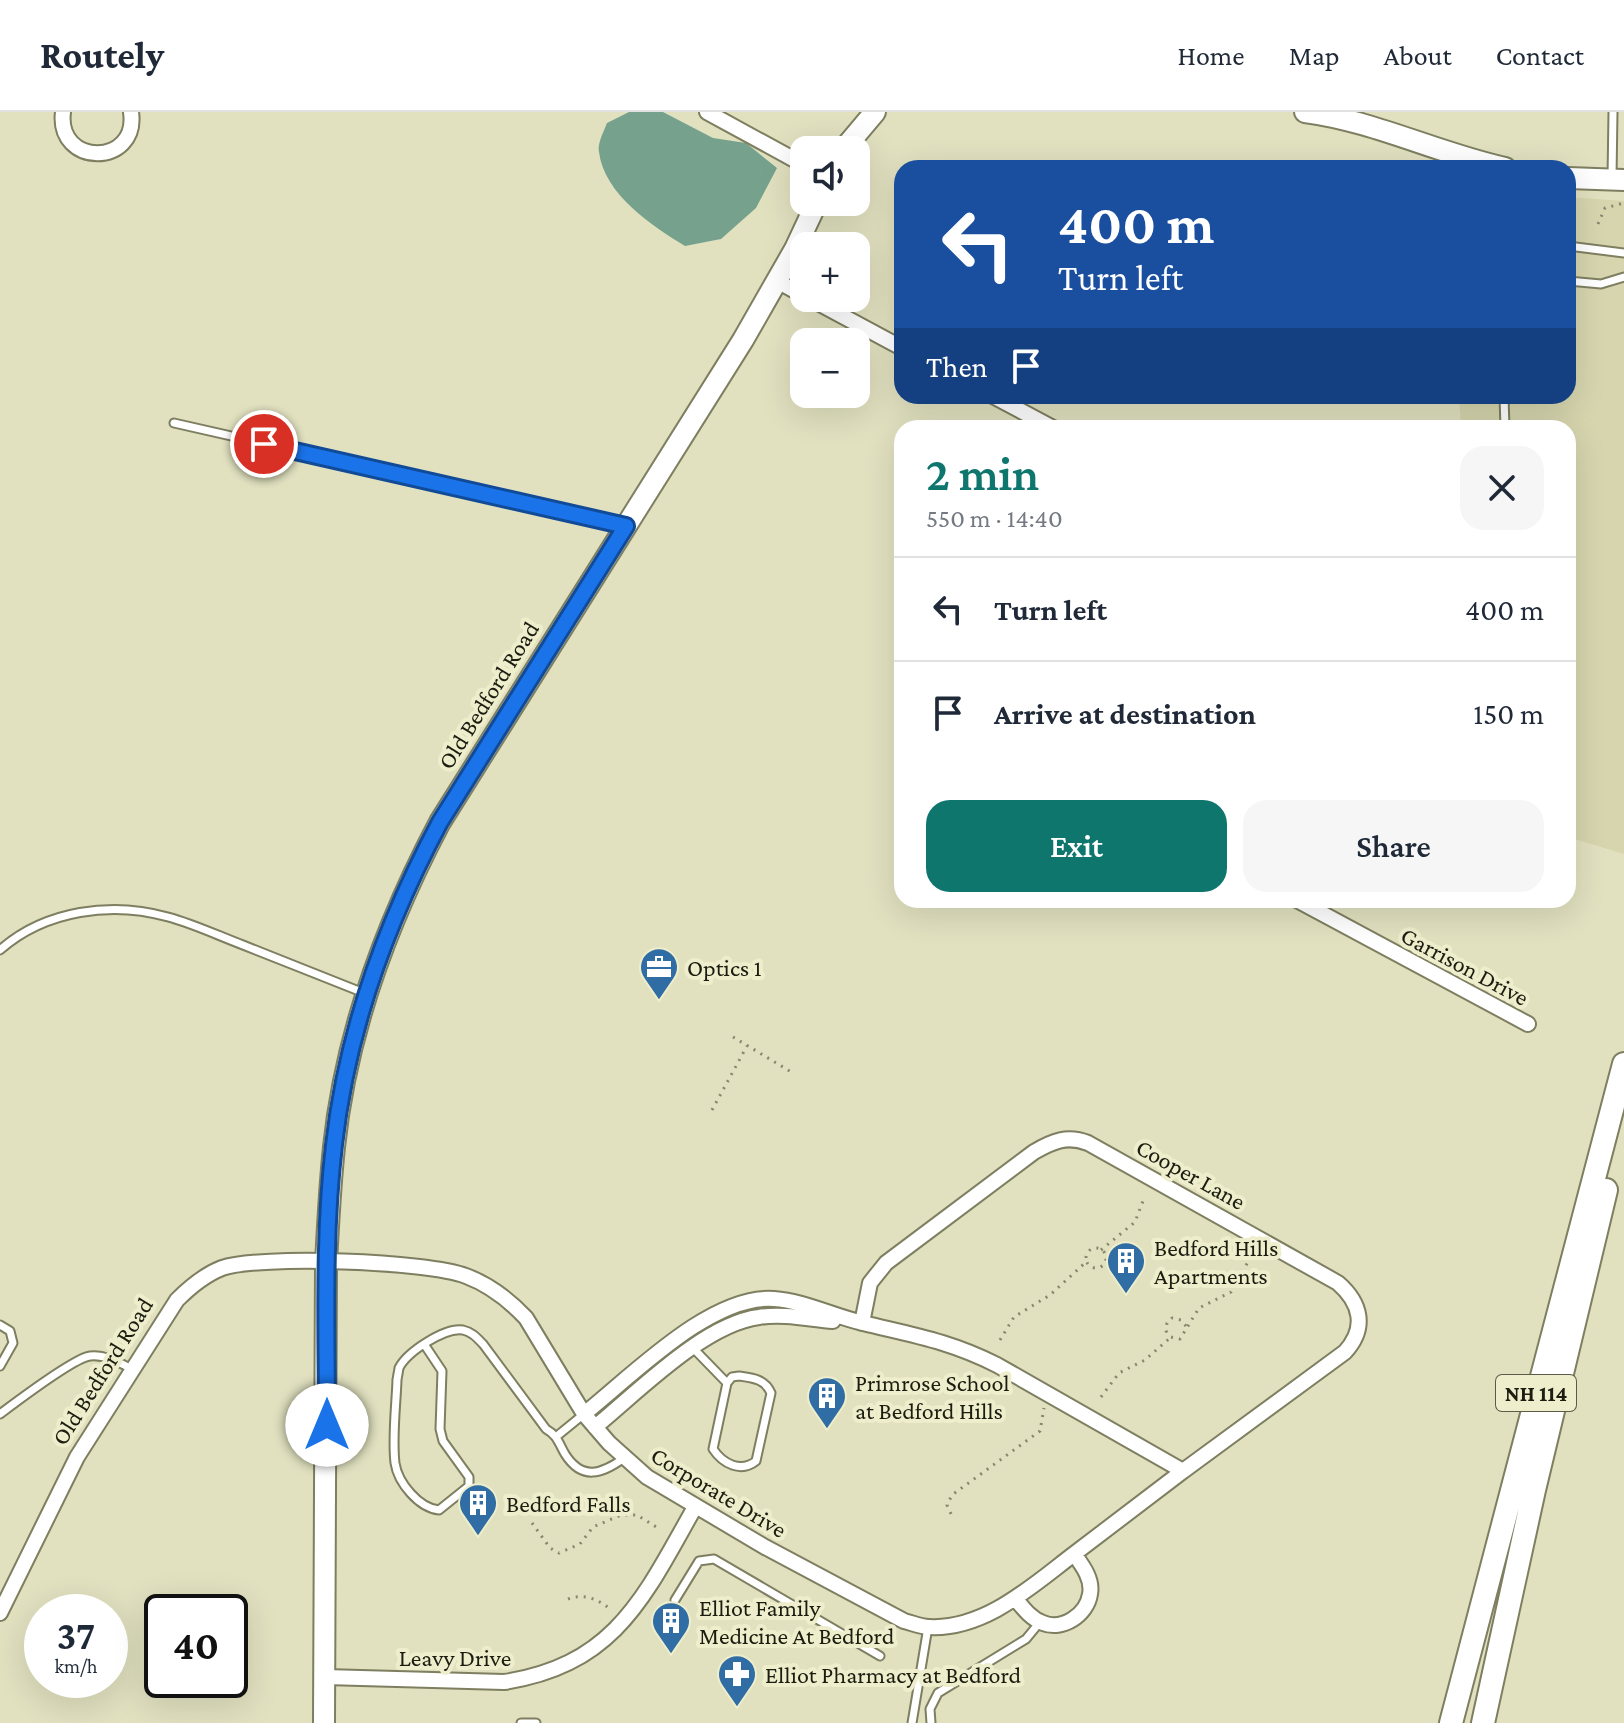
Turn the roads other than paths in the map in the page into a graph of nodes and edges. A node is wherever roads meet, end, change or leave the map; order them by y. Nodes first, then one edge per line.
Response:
1 (63, 112) edge
2 (131, 112) edge
3 (707, 112) edge
4 (875, 112) edge
5 (1305, 112) edge
6 (1613, 112) edge
7 (855, 136) edge
8 (790, 157) edge
9 (1477, 160) edge
10 (1576, 178) edge
11 (1618, 180) edge
12 (810, 216) edge
13 (1576, 247) edge
14 (1624, 253) edge
15 (1624, 277) edge
16 (777, 281) junction
17 (1576, 282) edge
18 (790, 288) edge
19 (834, 312) edge
20 (894, 344) edge
21 (1008, 404) edge
22 (1038, 420) edge
23 (174, 423) dead end
24 (626, 526) junction
25 (1312, 908) edge
26 (0, 950) edge
27 (366, 993) junction
28 (1528, 1024) dead end
29 (1624, 1064) edge
30 (1624, 1113) edge
31 (326, 1263) junction
32 (862, 1323) junction
33 (0, 1325) edge
34 (424, 1344) junction
35 (692, 1347) junction
36 (0, 1366) edge
37 (132, 1369) junction
38 (727, 1383) junction
39 (0, 1414) edge
40 (584, 1414) junction
41 (595, 1427) junction
42 (557, 1436) junction
43 (624, 1458) junction
44 (1183, 1471) junction
45 (695, 1507) junction
46 (1074, 1554) junction
47 (1015, 1598) junction
48 (675, 1600) dead end
49 (0, 1613) edge
50 (1040, 1622) junction
51 (928, 1627) junction
52 (880, 1656) dead end
53 (325, 1677) junction
54 (523, 1722) edge
55 (324, 1723) edge
56 (536, 1723) edge
57 (912, 1723) edge
58 (931, 1723) edge
59 (1451, 1723) edge
60 (1483, 1723) edge

1 - 2 street
3 - 8 street
4 - 7 street
5 - 9 street
6 - 11 lane
10 - 11 street
12 - 16 street, Old Bedford Road
13 - 14 lane
15 - 17 lane
16 - 18 street
16 - 24 street, Old Bedford Road
19 - 20 street
21 - 22 street
23 - 24 lane
24 - 27 street, Old Bedford Road
25 - 28 street, Garrison Drive
26 - 27 lane
27 - 31 street, Old Bedford Road
29 - 59 main road, NH 114
30 - 60 main road, NH 114
31 - 37 street, Old Bedford Road
31 - 40 street, Corporate Drive
31 - 53 street, Old Bedford Road
32 - 35 street
32 - 40 street
32 - 44 street
32 - 44 street, Cooper Lane
33 - 36 lane
34 - 34 lane
34 - 42 lane
35 - 38 lane
35 - 41 street
37 - 39 lane
37 - 49 street, Old Bedford Road
38 - 38 lane
40 - 41 street, Corporate Drive
40 - 42 lane
41 - 43 street, Corporate Drive
42 - 43 lane
43 - 45 street, Corporate Drive
44 - 46 street, Cooper Lane
45 - 51 street, Corporate Drive
45 - 53 street, Leavy Drive
46 - 47 street, Corporate Drive
46 - 50 street
47 - 50 street
47 - 51 street, Corporate Drive
48 - 52 lane
50 - 58 lane
51 - 57 lane
53 - 55 street, Old Bedford Road
54 - 56 lane

